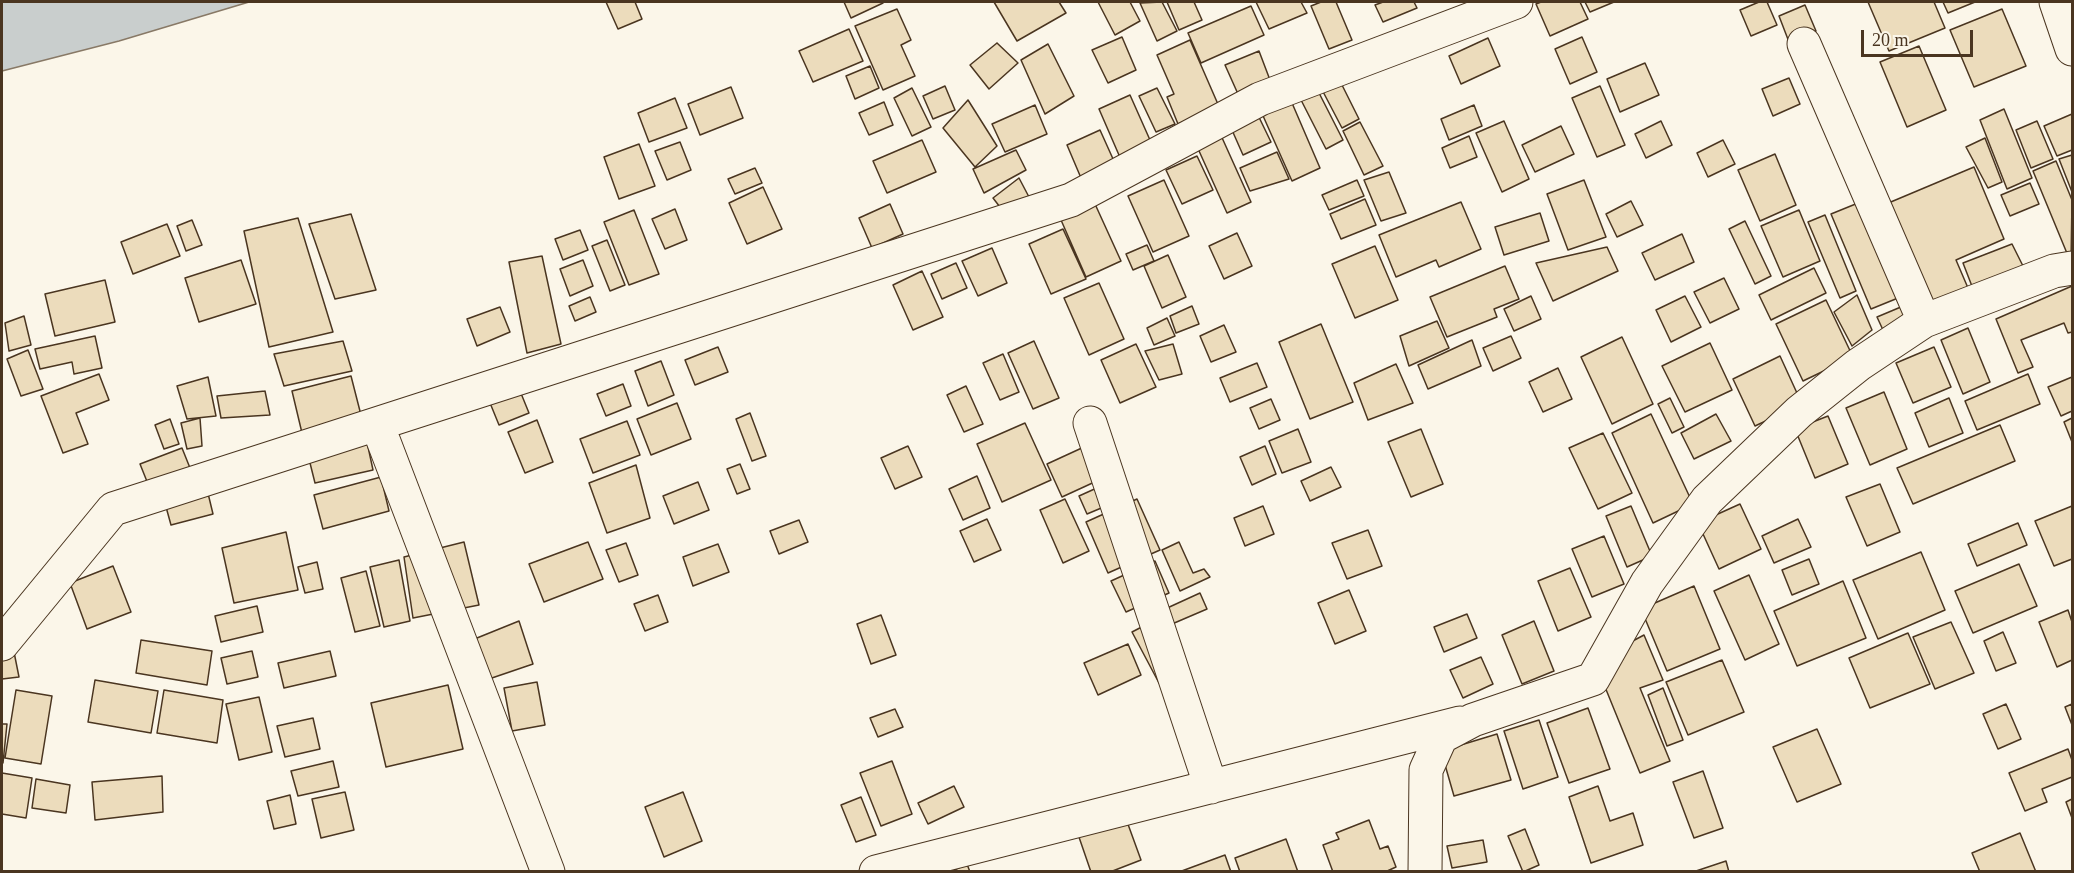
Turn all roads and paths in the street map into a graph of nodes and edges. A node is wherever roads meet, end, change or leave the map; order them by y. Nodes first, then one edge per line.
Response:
1 (1516, 2) edge
2 (2056, 2) edge
3 (1804, 44) dead end
4 (2073, 49) edge
5 (2073, 268) edge
6 (1923, 321) junction
7 (1090, 423) dead end
8 (377, 424) junction
9 (2, 644) edge
10 (1473, 720) junction
11 (1211, 787) junction
12 (548, 872) edge
13 (876, 872) edge
14 (1425, 872) edge

1 - 8 street
2 - 4 street
3 - 6 street
5 - 6 street
6 - 10 street
7 - 11 street
8 - 9 street
8 - 12 street
10 - 11 street
10 - 14 street
11 - 13 street

